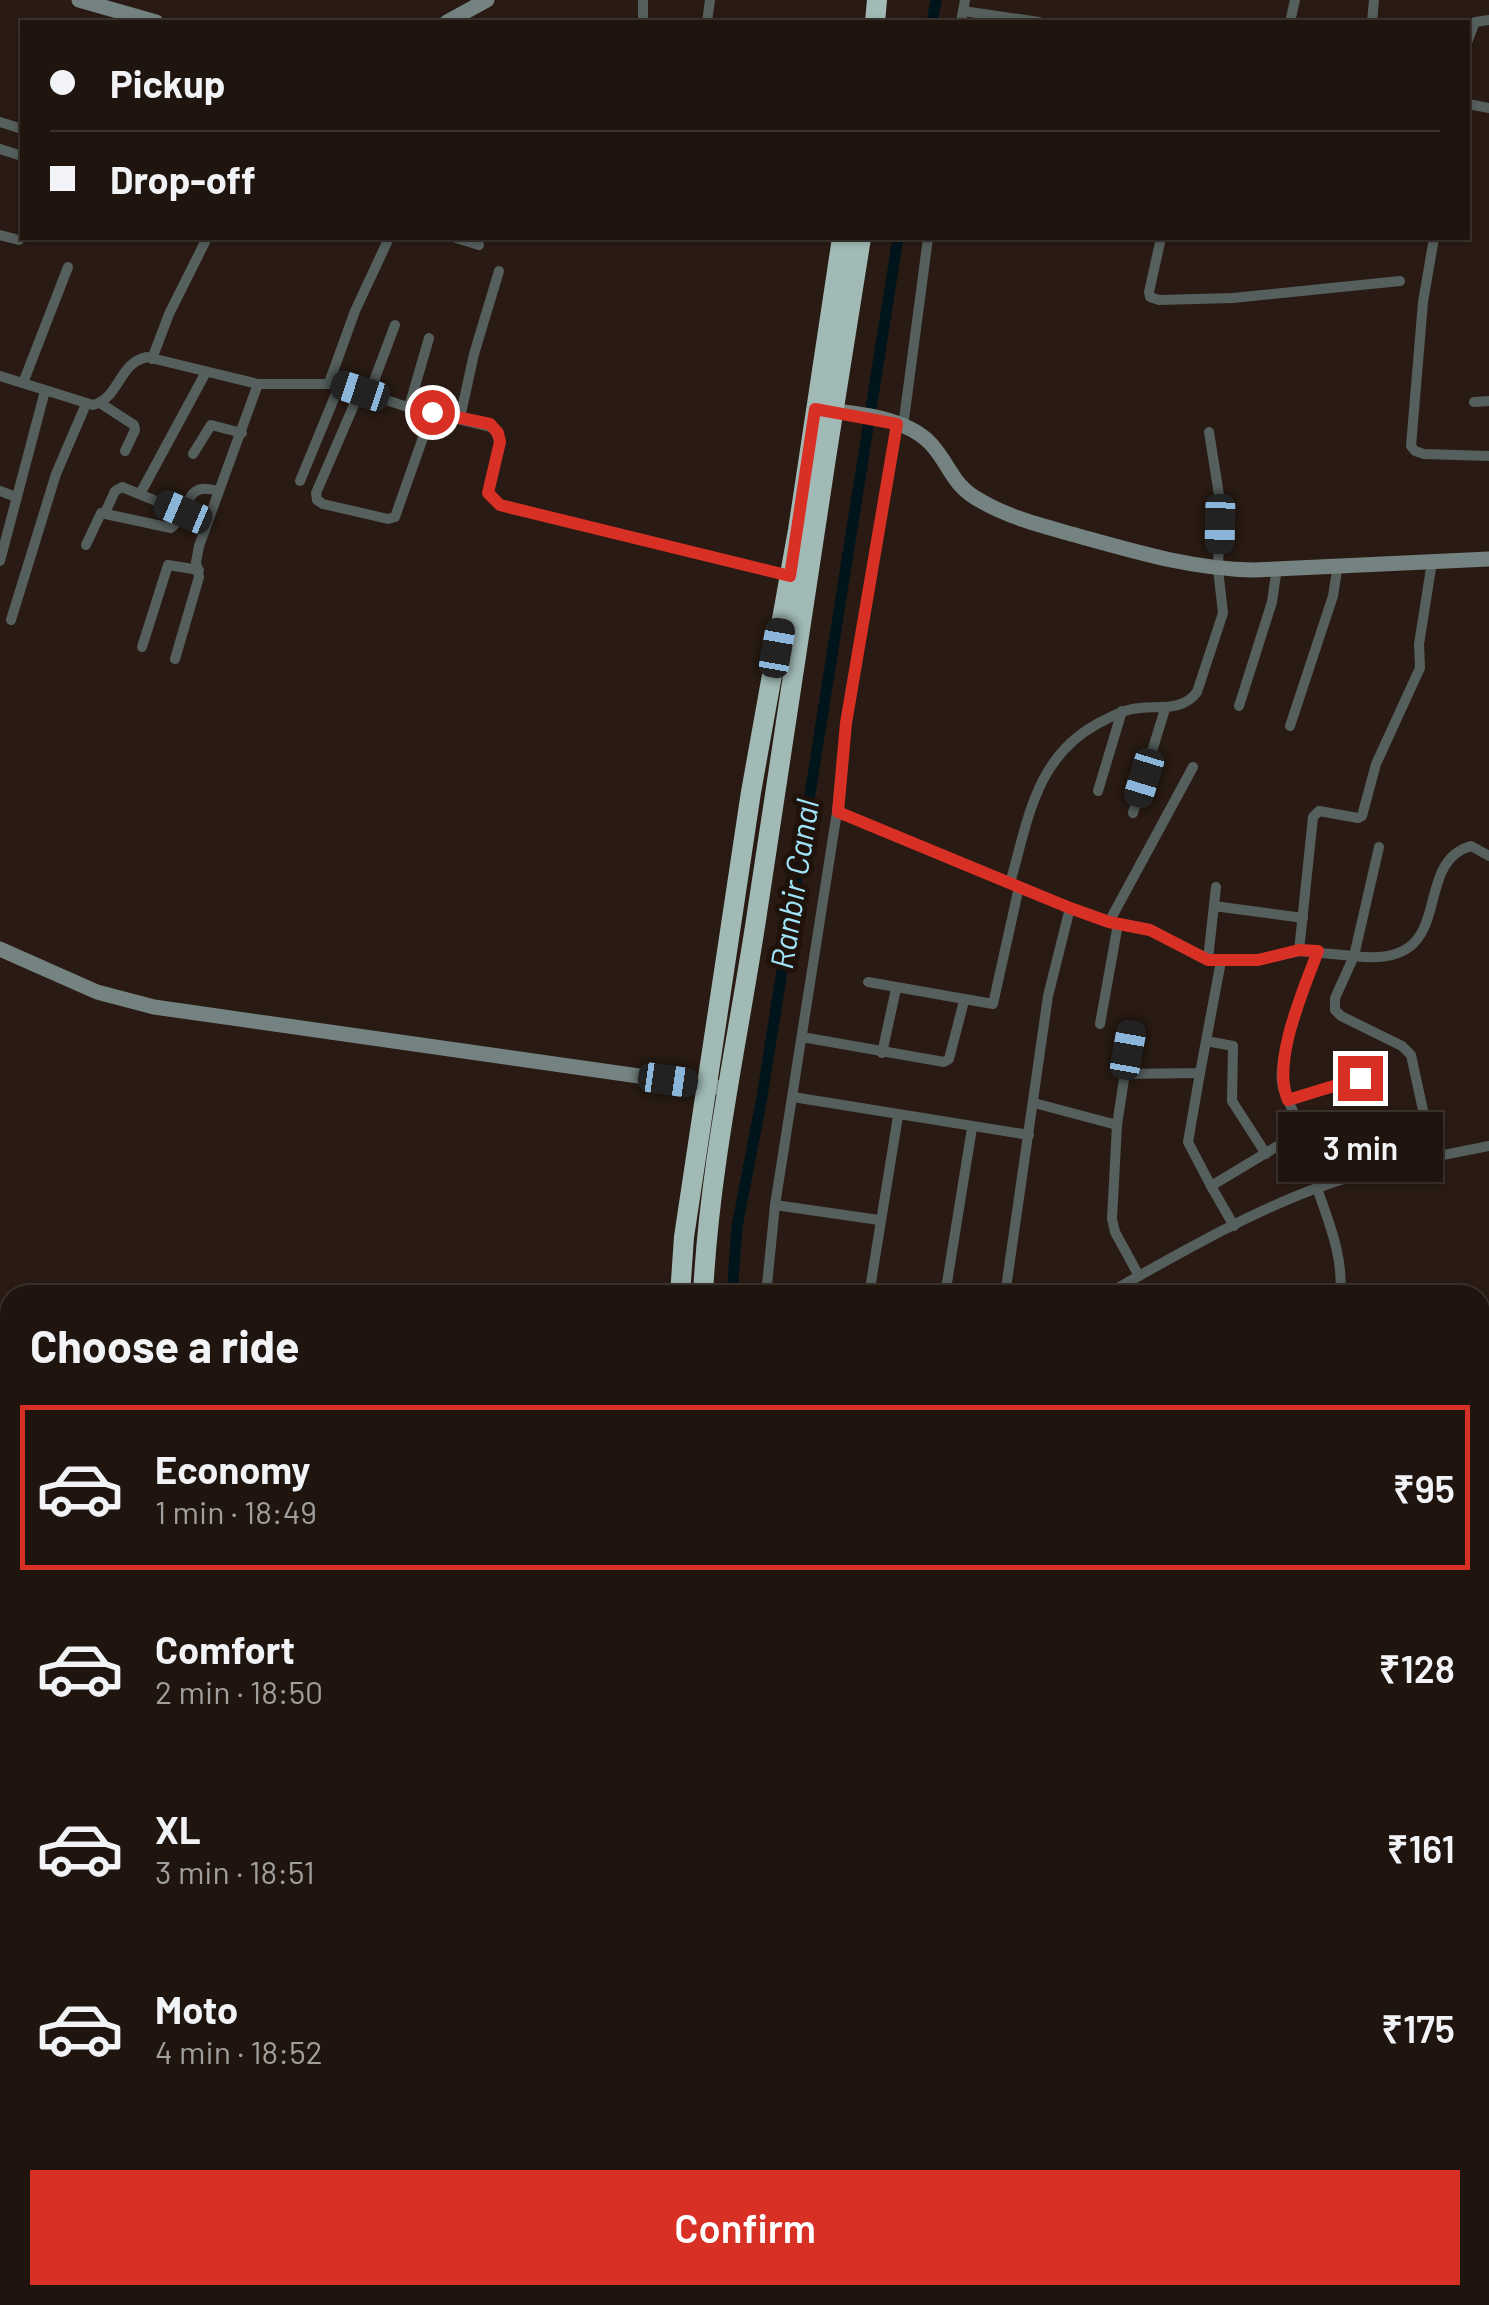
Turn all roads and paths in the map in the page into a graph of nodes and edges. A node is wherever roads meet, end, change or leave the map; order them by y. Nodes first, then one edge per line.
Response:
1 (79, 0) edge
2 (487, 0) edge
3 (963, 11) edge
4 (149, 20) edge
5 (451, 20) edge
6 (1025, 20) edge
7 (1489, 20) edge
8 (1470, 35) edge
9 (0, 235) edge
10 (19, 240) dead end
11 (206, 240) edge
12 (388, 240) edge
13 (462, 240) edge
14 (842, 240) edge
15 (860, 240) edge
16 (928, 240) edge
17 (1162, 240) edge
18 (1434, 240) edge
19 (478, 245) dead end
20 (68, 267) dead end
21 (499, 271) dead end
22 (1400, 282) dead end
23 (395, 324) dead end
24 (429, 338) dead end
25 (152, 358) junction
26 (206, 372) junction
27 (0, 376) edge
28 (23, 383) junction
29 (334, 383) junction
30 (258, 384) junction
31 (45, 390) junction
32 (365, 392) junction
33 (1489, 401) edge
34 (1474, 402) dead end
35 (86, 404) junction
36 (100, 404) junction
37 (409, 407) junction
38 (823, 410) junction
39 (432, 412) junction
40 (460, 418) junction
41 (900, 425) junction
42 (242, 432) junction
43 (1209, 432) dead end
44 (125, 451) dead end
45 (193, 454) dead end
46 (1489, 456) edge
47 (300, 482) dead end
48 (0, 491) edge
49 (218, 491) junction
50 (140, 494) junction
51 (16, 497) junction
52 (183, 512) junction
53 (105, 513) junction
54 (86, 544) dead end
55 (1489, 558) edge
56 (0, 561) edge
57 (1432, 562) junction
58 (1338, 564) junction
59 (1277, 566) junction
60 (1218, 569) junction
61 (199, 570) junction
62 (790, 576) junction
63 (11, 620) dead end
64 (142, 647) dead end
65 (174, 660) dead end
66 (1239, 706) dead end
67 (1165, 709) junction
68 (1122, 712) junction
69 (1290, 726) dead end
70 (1194, 767) dead end
71 (1098, 791) dead end
72 (838, 812) junction
73 (1133, 813) dead end
74 (1379, 847) dead end
75 (1489, 856) edge
76 (1015, 885) junction
77 (1216, 888) dead end
78 (1214, 906) junction
79 (1070, 908) junction
80 (1303, 918) junction
81 (1113, 923) junction
82 (0, 950) edge
83 (1299, 950) junction
84 (1318, 951) junction
85 (1354, 956) junction
86 (1208, 960) junction
87 (1221, 961) junction
88 (868, 982) dead end
89 (896, 989) junction
90 (964, 1001) junction
91 (1100, 1024) dead end
92 (1132, 1028) dead end
93 (802, 1037) junction
94 (1206, 1041) junction
95 (882, 1053) junction
96 (1383, 1071) dead end
97 (1200, 1073) junction
98 (1124, 1074) junction
99 (706, 1085) junction
100 (730, 1089) junction
101 (793, 1097) junction
102 (1288, 1100) junction
103 (1034, 1103) junction
104 (898, 1116) junction
105 (1116, 1125) junction
106 (972, 1128) junction
107 (1029, 1135) junction
108 (1489, 1146) edge
109 (1266, 1154) junction
110 (1433, 1156) junction
111 (1212, 1186) junction
112 (1318, 1188) junction
113 (776, 1205) junction
114 (879, 1220) junction
115 (1234, 1226) junction
116 (1138, 1276) junction
117 (681, 1285) edge
118 (709, 1285) edge
119 (767, 1285) edge
120 (870, 1285) edge
121 (947, 1285) edge
122 (1007, 1285) edge
123 (1122, 1285) edge
124 (1341, 1285) edge

1 - 4 street
2 - 5 street
3 - 6 street
7 - 8 street
9 - 10 street
11 - 25 street
12 - 29 street
13 - 19 street
14 - 38 highway
15 - 38 highway
16 - 41 street
17 - 22 street
18 - 46 street
20 - 28 street
21 - 40 street
23 - 32 street
24 - 37 street
25 - 26 street
25 - 36 street
26 - 30 street
26 - 50 street
27 - 28 street
28 - 31 street
29 - 30 street
29 - 32 street
29 - 47 street
30 - 42 street
31 - 35 street
31 - 51 street
32 - 37 street
32 - 39 street
33 - 34 street
35 - 36 street
35 - 63 street
36 - 44 street
37 - 39 street
38 - 41 street
38 - 62 highway
38 - 100 highway
39 - 40 street
40 - 62 street
41 - 60 street
41 - 72 street
42 - 45 street
42 - 49 street
43 - 60 street
48 - 51 street
49 - 52 street
49 - 61 street
50 - 52 street
50 - 53 street
51 - 56 street
52 - 53 street
53 - 54 street
55 - 57 street
57 - 58 street
57 - 80 street
58 - 59 street
58 - 69 street
59 - 60 street
59 - 66 street
60 - 67 street
61 - 64 street
61 - 65 street
62 - 99 highway
67 - 68 street
67 - 73 street
68 - 71 street
68 - 76 street
70 - 81 street
72 - 76 street
72 - 93 street
74 - 85 street
75 - 85 street
76 - 79 street
76 - 90 street
77 - 78 street
78 - 80 street
78 - 86 street
79 - 81 street
79 - 103 street
80 - 83 street
81 - 86 street
81 - 91 street
82 - 99 street
83 - 84 street
83 - 87 street
84 - 85 street
84 - 102 street
85 - 110 street
86 - 87 street
87 - 94 street
88 - 89 street
89 - 90 street
89 - 95 street
90 - 95 street
92 - 98 street
93 - 95 street
93 - 101 street
94 - 97 street
94 - 109 street
96 - 102 street
97 - 98 street
97 - 111 street
98 - 105 street
99 - 100 street
99 - 117 highway
100 - 118 highway
101 - 104 street
101 - 113 street
102 - 109 street
103 - 105 street
103 - 107 street
104 - 106 street
104 - 114 street
105 - 116 street
106 - 107 street
106 - 121 street
107 - 122 street
108 - 110 street
109 - 111 street
110 - 112 street
111 - 115 street
112 - 115 street
112 - 124 street
113 - 114 street
113 - 119 street
114 - 120 street
115 - 116 street
116 - 123 street

